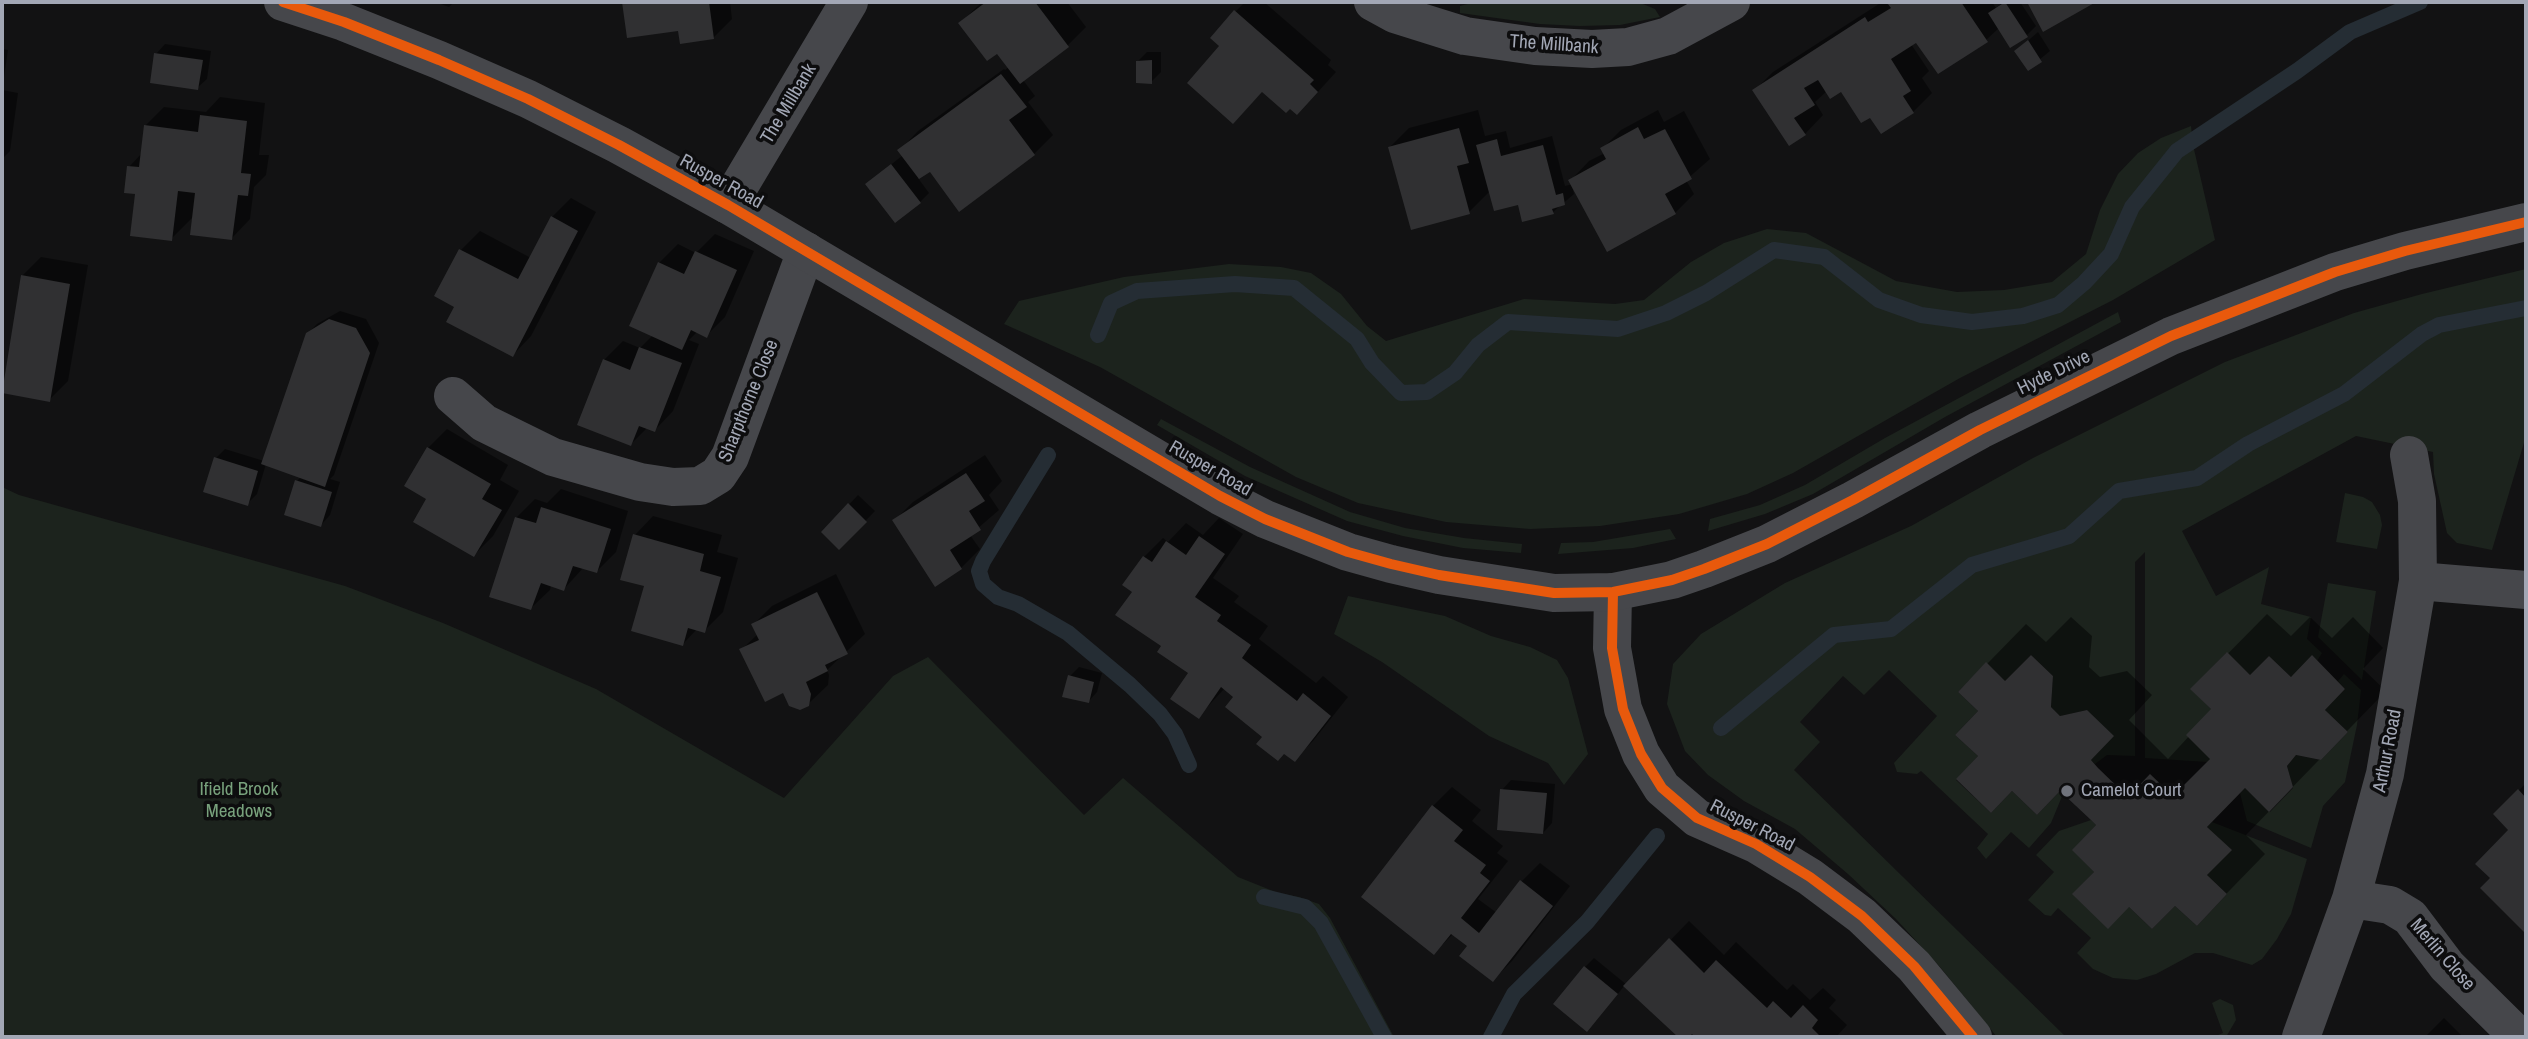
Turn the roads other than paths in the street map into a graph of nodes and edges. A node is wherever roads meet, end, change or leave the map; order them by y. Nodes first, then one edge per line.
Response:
1 (283, 2) edge
2 (849, 2) edge
3 (1373, 2) edge
4 (1731, 2) edge
5 (728, 205) junction
6 (2526, 222) edge
7 (806, 251) junction
8 (453, 396) dead end
9 (2409, 455) dead end
10 (2418, 581) junction
11 (2526, 590) edge
12 (1613, 593) junction
13 (2351, 899) junction
14 (1973, 1037) edge
15 (2301, 1037) edge
16 (2519, 1037) edge

1 - 5 street, Rusper Road
2 - 5 street, The Millbank
3 - 4 street, The Millbank
5 - 7 street, Rusper Road
6 - 12 street, Hyde Drive
7 - 8 street, Sharpthorne Close
7 - 12 street, Rusper Road
9 - 10 street, Arthur Road
10 - 11 street
10 - 13 street, Arthur Road
12 - 14 street, Rusper Road
13 - 15 street, Arthur Road
13 - 16 street, Merlin Close

